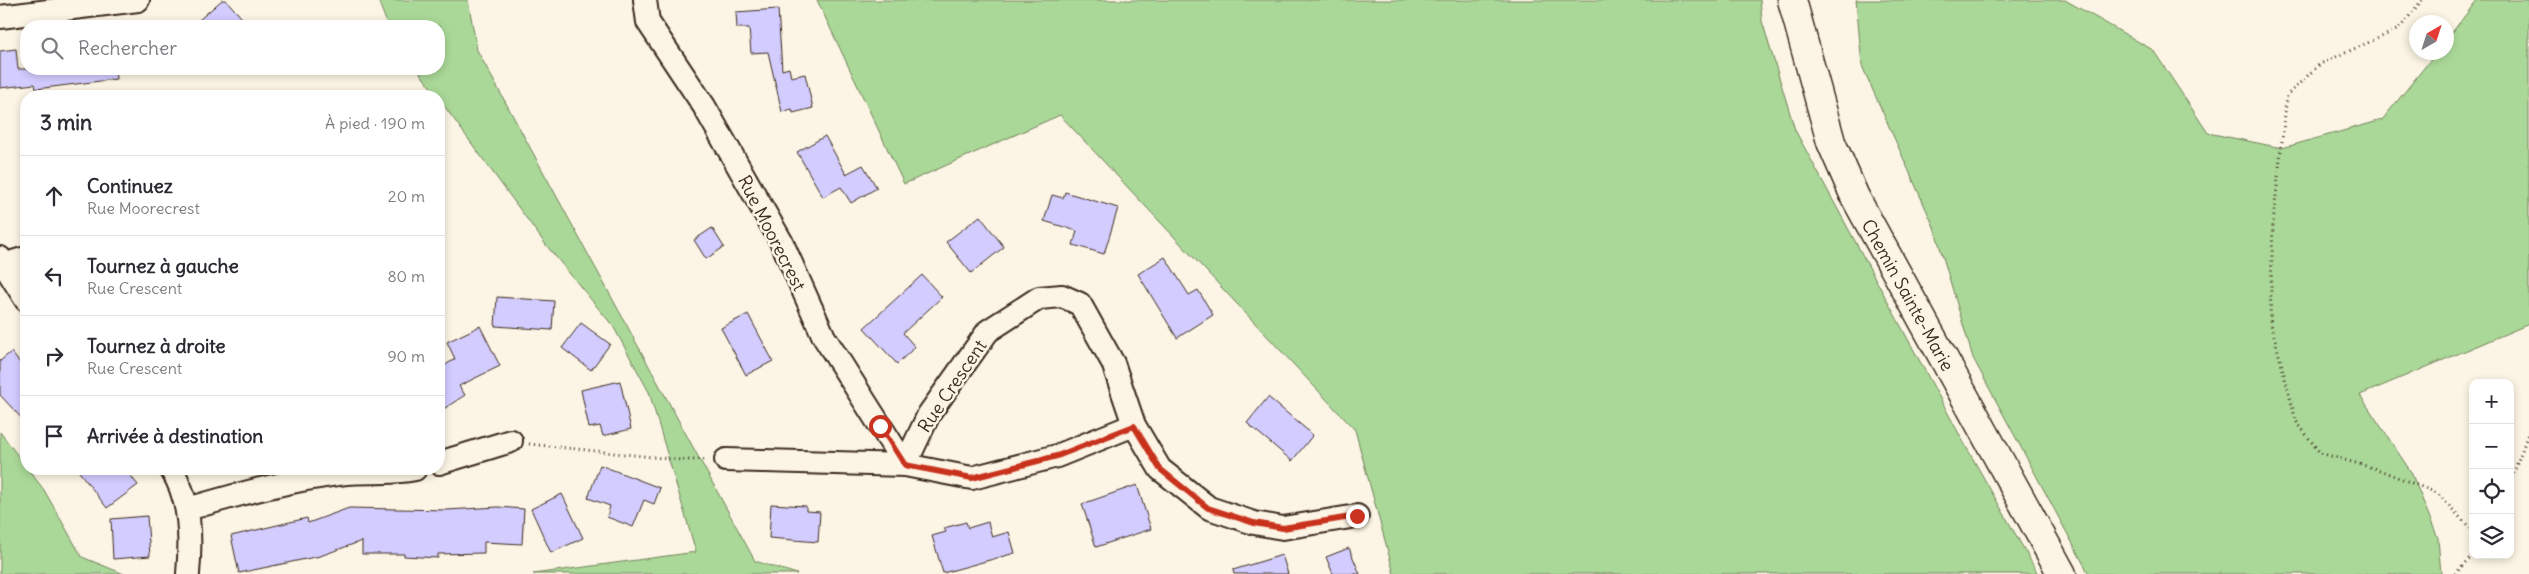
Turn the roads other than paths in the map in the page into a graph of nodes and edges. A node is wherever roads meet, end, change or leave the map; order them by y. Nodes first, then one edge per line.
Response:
1 (138, 0) edge
2 (645, 0) edge
3 (1792, 0) edge
4 (0, 17) edge
5 (20, 259) edge
6 (1, 261) edge
7 (20, 291) edge
8 (1134, 426) junction
9 (511, 441) road end
10 (726, 460) road end
11 (445, 461) edge
12 (905, 465) junction
13 (174, 475) edge
14 (336, 475) edge
15 (188, 509) junction
16 (1357, 516) dead end
17 (188, 574) edge
18 (2062, 574) edge

1 - 4 street
2 - 12 street, Rue Moorecrest
3 - 18 street, Chemin Sainte-Marie
5 - 6 street
6 - 7 street
8 - 12 street
8 - 12 street, Rue Crescent
8 - 16 street, Rue Crescent
9 - 11 street
10 - 12 street
13 - 15 street
14 - 15 street
15 - 17 street

